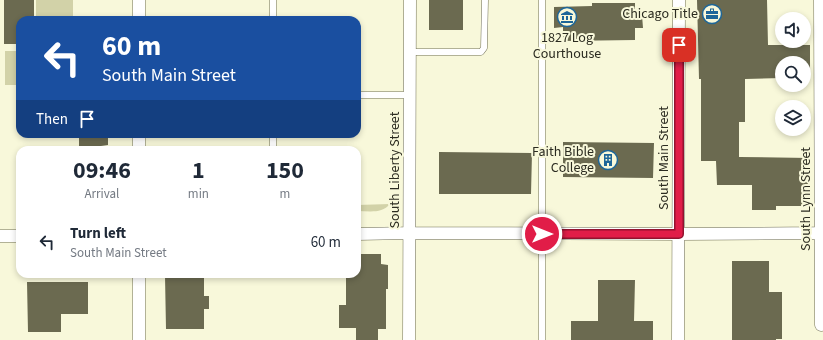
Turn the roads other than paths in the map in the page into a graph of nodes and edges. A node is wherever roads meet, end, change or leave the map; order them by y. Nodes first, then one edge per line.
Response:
1 (139, 0) edge
2 (272, 0) edge
3 (410, 0) edge
4 (484, 0) edge
5 (542, 0) edge
6 (679, 0) edge
7 (820, 0) edge
8 (138, 16) edge
9 (273, 16) edge
10 (410, 52) junction
11 (361, 95) edge
12 (410, 95) junction
13 (822, 233) edge
14 (361, 234) edge
15 (410, 234) junction
16 (542, 234) junction
17 (679, 234) junction
18 (0, 236) edge
19 (16, 236) edge
20 (139, 278) edge
21 (821, 325) dead end
22 (139, 340) edge
23 (409, 340) edge
24 (542, 340) edge
25 (678, 340) edge

1 - 8 street
2 - 9 lane
3 - 10 street, South Liberty Street
4 - 10 lane
5 - 16 lane
6 - 17 street, South Main Street
7 - 13 street, South Lynn Street
10 - 12 street, South Liberty Street
11 - 12 lane
12 - 15 street, South Liberty Street
13 - 17 street
13 - 21 street, South Lynn Street
14 - 15 street
15 - 16 street
15 - 23 street, South Liberty Street
16 - 17 street
16 - 24 lane
17 - 25 street, South Main Street
18 - 19 street
20 - 22 street

